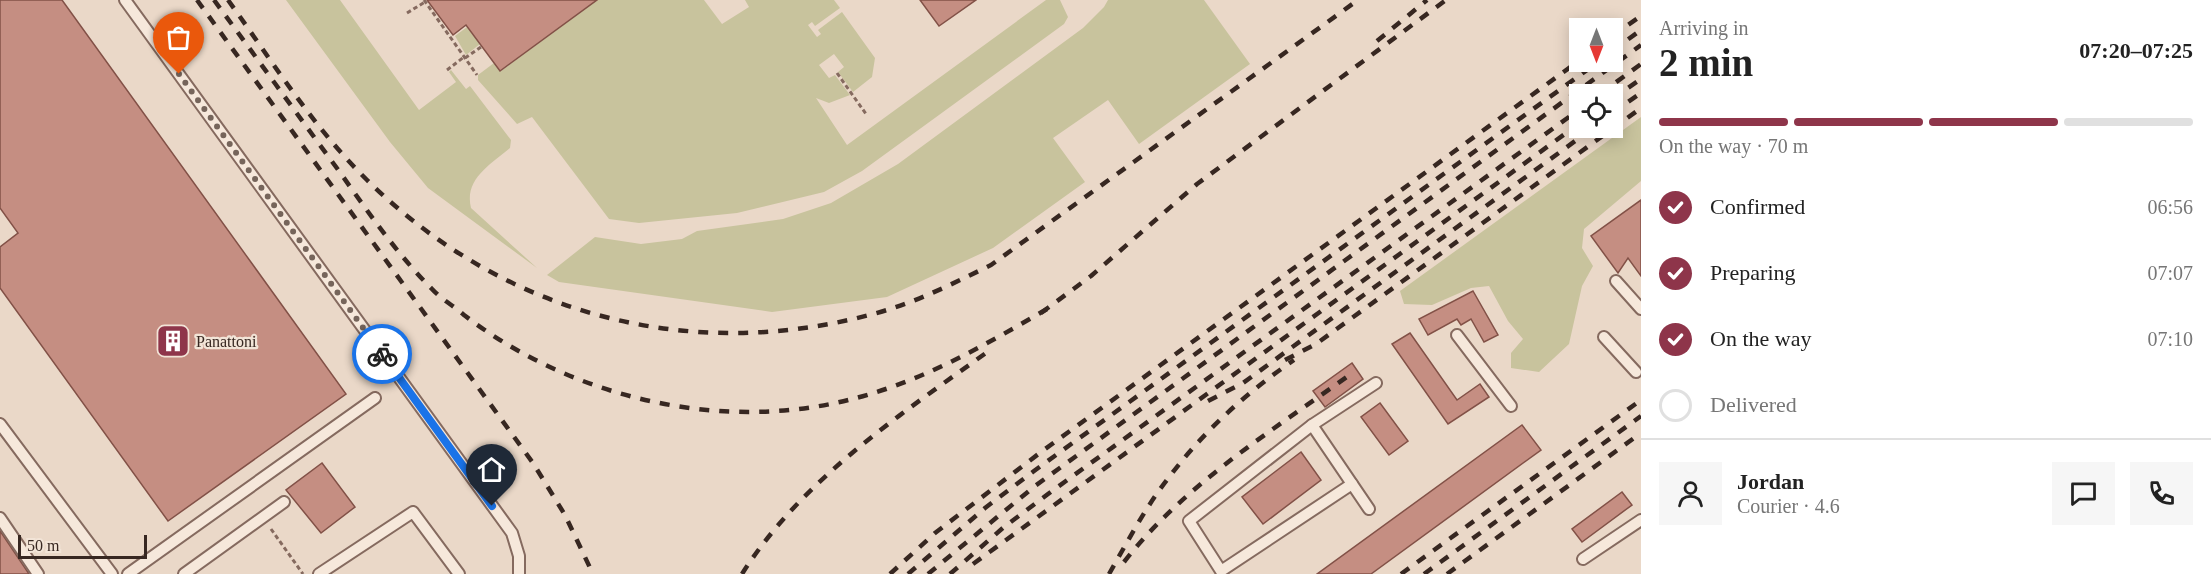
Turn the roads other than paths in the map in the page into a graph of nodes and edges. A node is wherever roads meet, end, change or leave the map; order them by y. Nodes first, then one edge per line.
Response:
1 (125, 0) edge
2 (1616, 281) dead end
3 (1641, 309) edge
4 (1457, 335) dead end
5 (1604, 337) dead end
6 (1636, 372) dead end
7 (1376, 383) dead end
8 (375, 398) dead end
9 (1511, 406) dead end
10 (0, 424) edge
11 (1312, 425) junction
12 (1352, 484) junction
13 (284, 502) dead end
14 (1370, 509) dead end
15 (0, 518) edge
16 (1641, 520) edge
17 (1583, 559) dead end
18 (1216, 572) edge
19 (38, 574) edge
20 (112, 574) edge
21 (128, 574) edge
22 (184, 574) edge
23 (319, 574) edge
24 (459, 574) edge
25 (519, 574) edge

1 - 25 lane
2 - 3 lane
4 - 9 lane
5 - 6 lane
7 - 11 lane
8 - 21 lane
10 - 20 lane
11 - 12 lane
11 - 18 lane
12 - 14 lane
12 - 18 lane
13 - 22 lane
15 - 19 lane
16 - 17 lane
23 - 24 lane

